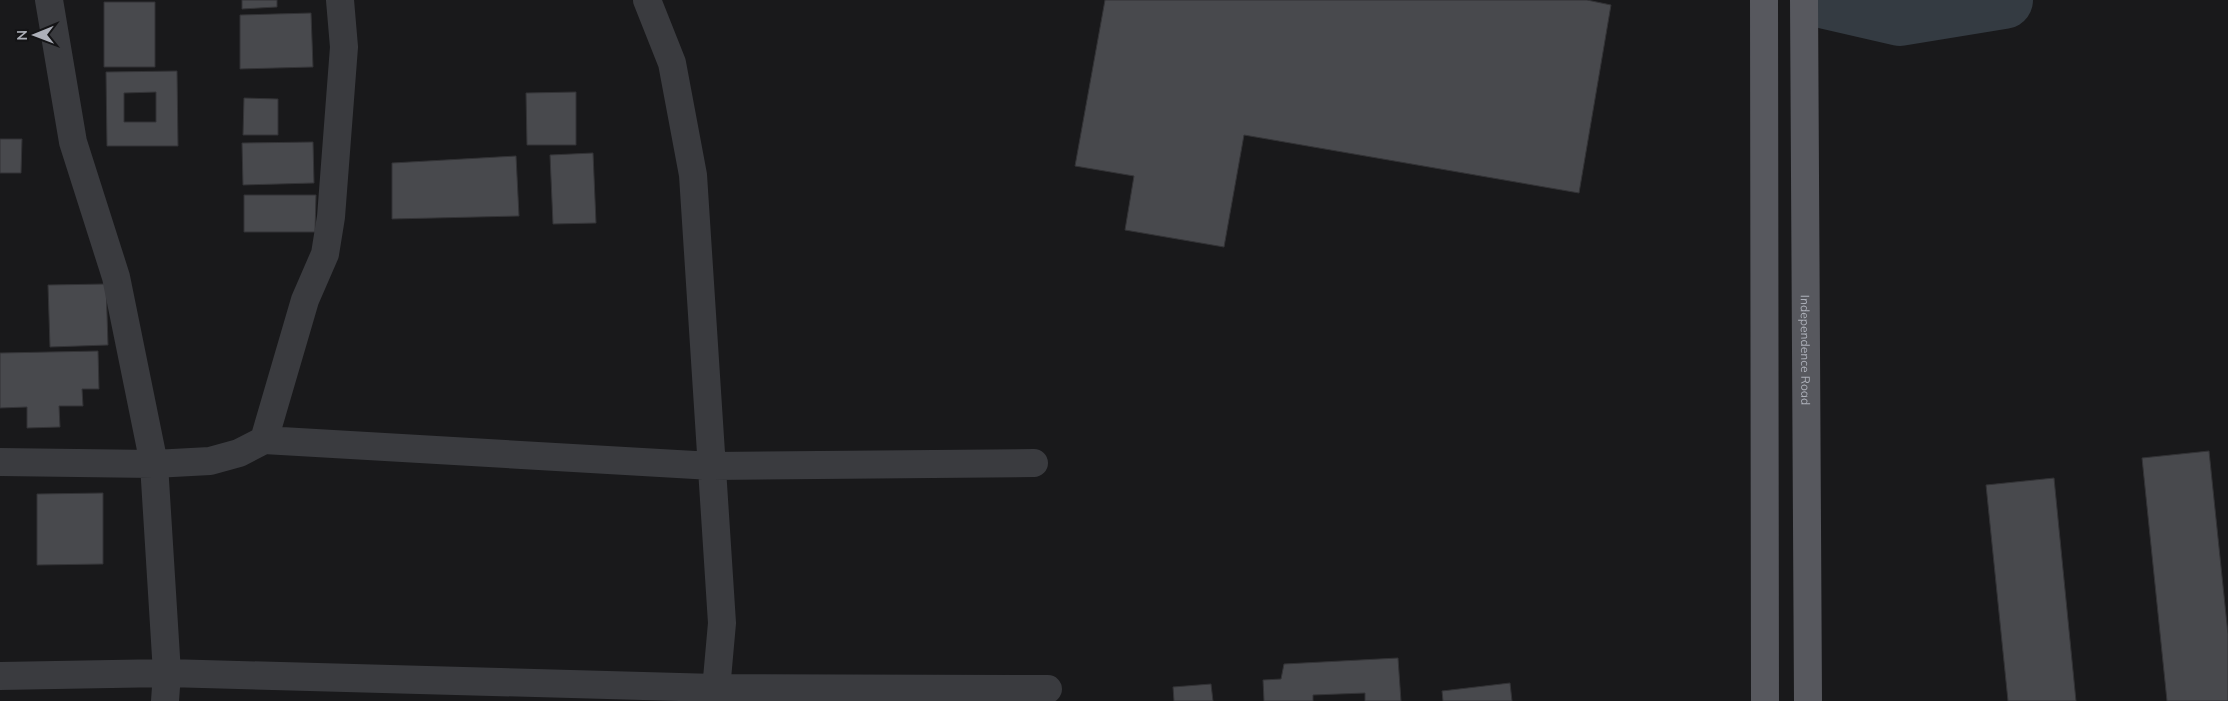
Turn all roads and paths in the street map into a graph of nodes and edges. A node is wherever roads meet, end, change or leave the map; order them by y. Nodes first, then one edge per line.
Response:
1 (49, 0) edge
2 (340, 0) edge
3 (647, 0) edge
4 (1804, 0) edge
5 (1764, 3) edge
6 (264, 440) junction
7 (0, 462) edge
8 (1034, 463) dead end
9 (154, 464) junction
10 (712, 466) junction
11 (166, 673) junction
12 (0, 676) edge
13 (1048, 689) dead end
14 (716, 695) edge
15 (165, 701) edge
16 (1765, 701) edge
17 (1808, 701) edge

1 - 9 street
2 - 6 street
3 - 10 street
4 - 17 main road, Independence Road
5 - 16 main road
6 - 9 street
6 - 10 street
7 - 9 street
8 - 10 street
9 - 11 street
10 - 14 street
11 - 12 street
11 - 14 street
11 - 15 street
13 - 14 street

